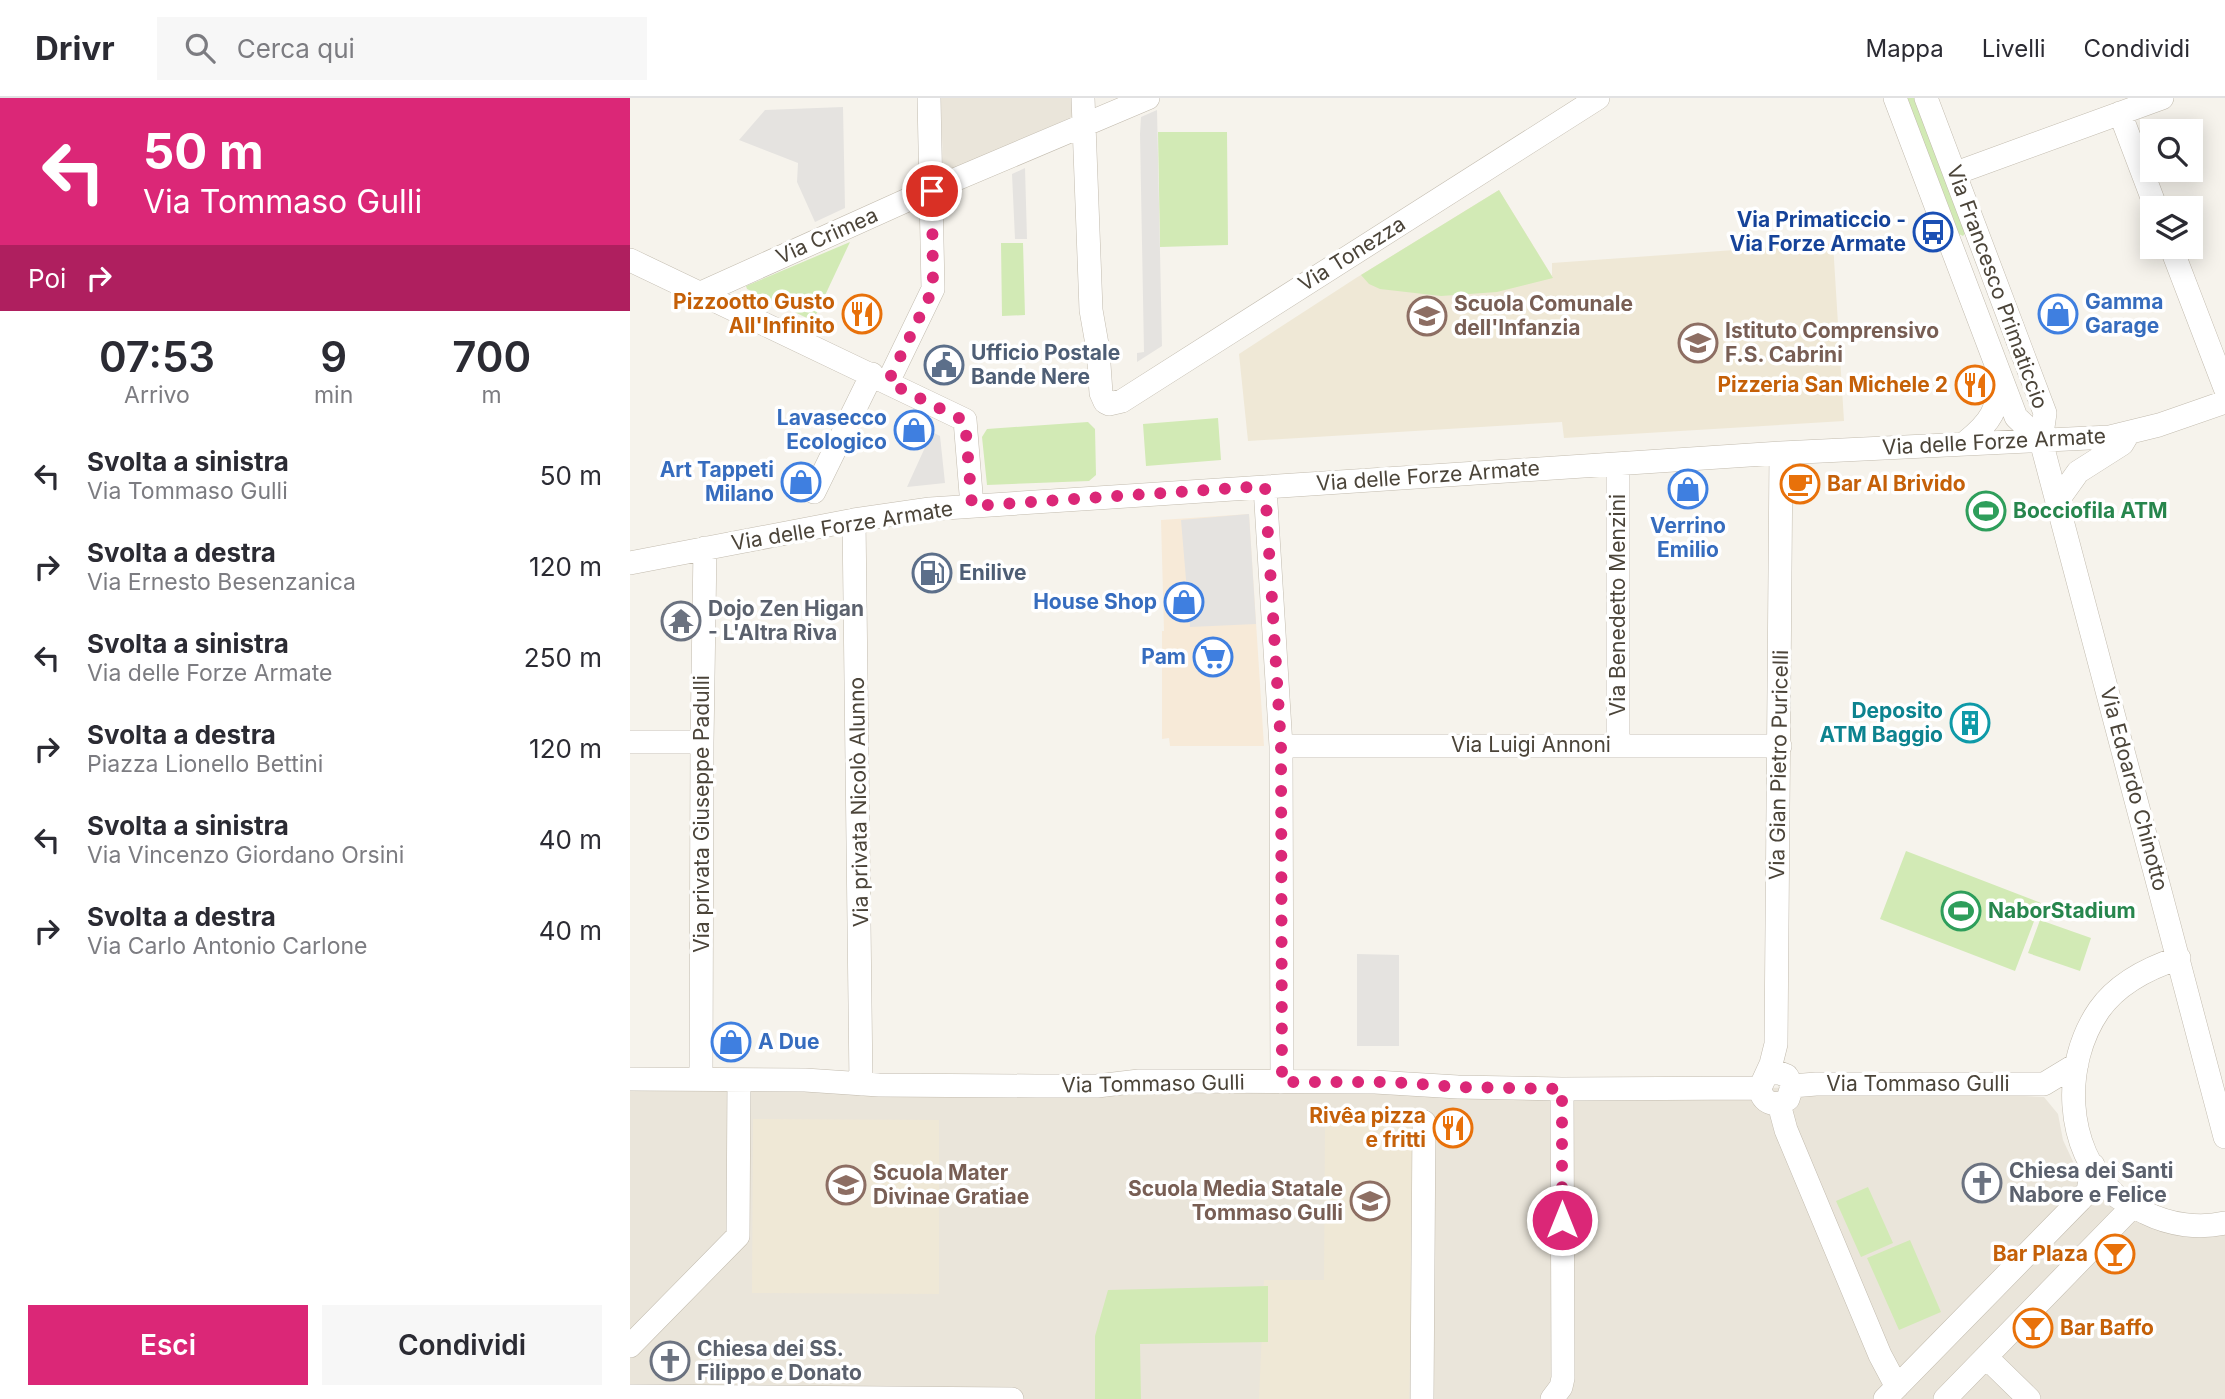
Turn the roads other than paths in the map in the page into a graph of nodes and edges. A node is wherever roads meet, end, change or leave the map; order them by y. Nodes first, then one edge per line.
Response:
1 (929, 98) edge
2 (1083, 98) edge
3 (1148, 98) edge
4 (1598, 98) edge
5 (1895, 98) edge
6 (1926, 98) edge
7 (2162, 98) edge
8 (2120, 113) junction
9 (1084, 126) junction
10 (1956, 173) junction
11 (932, 191) junction
12 (2151, 196) edge
13 (1985, 250) junction
14 (1958, 257) junction
15 (2176, 259) edge
16 (630, 260) edge
17 (701, 293) junction
18 (2000, 375) junction
19 (880, 378) junction
20 (2225, 388) edge
21 (2225, 402) edge
22 (2128, 433) junction
23 (2041, 441) junction
24 (1966, 442) junction
25 (1781, 453) junction
26 (1618, 464) junction
27 (1265, 486) junction
28 (814, 492) dead end
29 (2058, 500) junction
30 (972, 506) junction
31 (854, 520) junction
32 (705, 548) junction
33 (630, 563) edge
34 (630, 742) edge
35 (702, 742) junction
36 (1281, 746) junction
37 (1618, 746) junction
38 (1780, 746) junction
39 (2179, 958) junction
40 (2077, 1064) junction
41 (630, 1079) edge
42 (701, 1079) junction
43 (739, 1080) junction
44 (1282, 1082) junction
45 (1763, 1082) junction
46 (861, 1084) junction
47 (2044, 1084) junction
48 (1562, 1089) junction
49 (1786, 1095) junction
50 (2074, 1117) junction
51 (1424, 1122) dead end
52 (2225, 1137) edge
53 (2092, 1166) junction
54 (2133, 1206) junction
55 (2225, 1223) edge
56 (630, 1346) edge
57 (1986, 1357) junction
58 (1891, 1393) edge
59 (630, 1396) edge
60 (1012, 1399) edge
61 (1422, 1399) edge
62 (1552, 1399) edge
63 (1945, 1399) edge
64 (2029, 1399) edge

1 - 11 street
2 - 9 street
3 - 9 street, Via Crimea
4 - 9 street, Via Tonezza
5 - 14 street, Via Francesco Primaticcio
6 - 10 street, Via Francesco Primaticcio
7 - 8 street
8 - 10 street
8 - 12 street
9 - 11 street, Via Crimea
10 - 13 street, Via Francesco Primaticcio
11 - 17 street, Via Crimea
11 - 19 street
13 - 14 street
13 - 23 street, Via Francesco Primaticcio
14 - 18 street, Via Francesco Primaticcio
15 - 20 street
16 - 17 street
17 - 19 street
18 - 23 street, Via Francesco Primaticcio
18 - 24 street
19 - 28 street
19 - 30 street
21 - 22 street, Via delle Forze Armate
22 - 23 street, Via delle Forze Armate
22 - 29 street
23 - 24 street, Via delle Forze Armate
23 - 29 street, Via Edoardo Chinotto
24 - 25 street, Via delle Forze Armate
25 - 26 street, Via delle Forze Armate
25 - 38 street, Via Gian Pietro Puricelli
26 - 27 street, Via delle Forze Armate
26 - 37 street, Via Benedetto Menzini
27 - 30 street, Via delle Forze Armate
27 - 36 street
29 - 39 street, Via Edoardo Chinotto
30 - 31 street, Via delle Forze Armate
31 - 32 street, Via delle Forze Armate
31 - 46 street, Via privata Nicolò Alunno
32 - 33 street, Via delle Forze Armate
32 - 35 street, Via privata Giuseppe Padulli
34 - 35 street
35 - 42 street, Via privata Giuseppe Padulli
36 - 37 street, Via Luigi Annoni
36 - 44 street
37 - 38 street, Via Luigi Annoni
38 - 45 street, Via Gian Pietro Puricelli
39 - 40 street
39 - 52 street, Via Edoardo Chinotto
40 - 47 street
40 - 50 street
41 - 42 street, Via Tommaso Gulli
42 - 43 street, Via Tommaso Gulli
43 - 46 street, Via Tommaso Gulli
43 - 56 street
44 - 46 street, Via Tommaso Gulli
44 - 48 street, Via Tommaso Gulli
45 - 48 street, Via Tommaso Gulli
45 - 49 street
47 - 49 street, Via Tommaso Gulli
47 - 50 street
48 - 62 street
49 - 58 street
50 - 53 street
51 - 61 street
53 - 54 street
53 - 58 street
54 - 55 street
54 - 57 street
57 - 63 street
57 - 64 street
59 - 60 street

